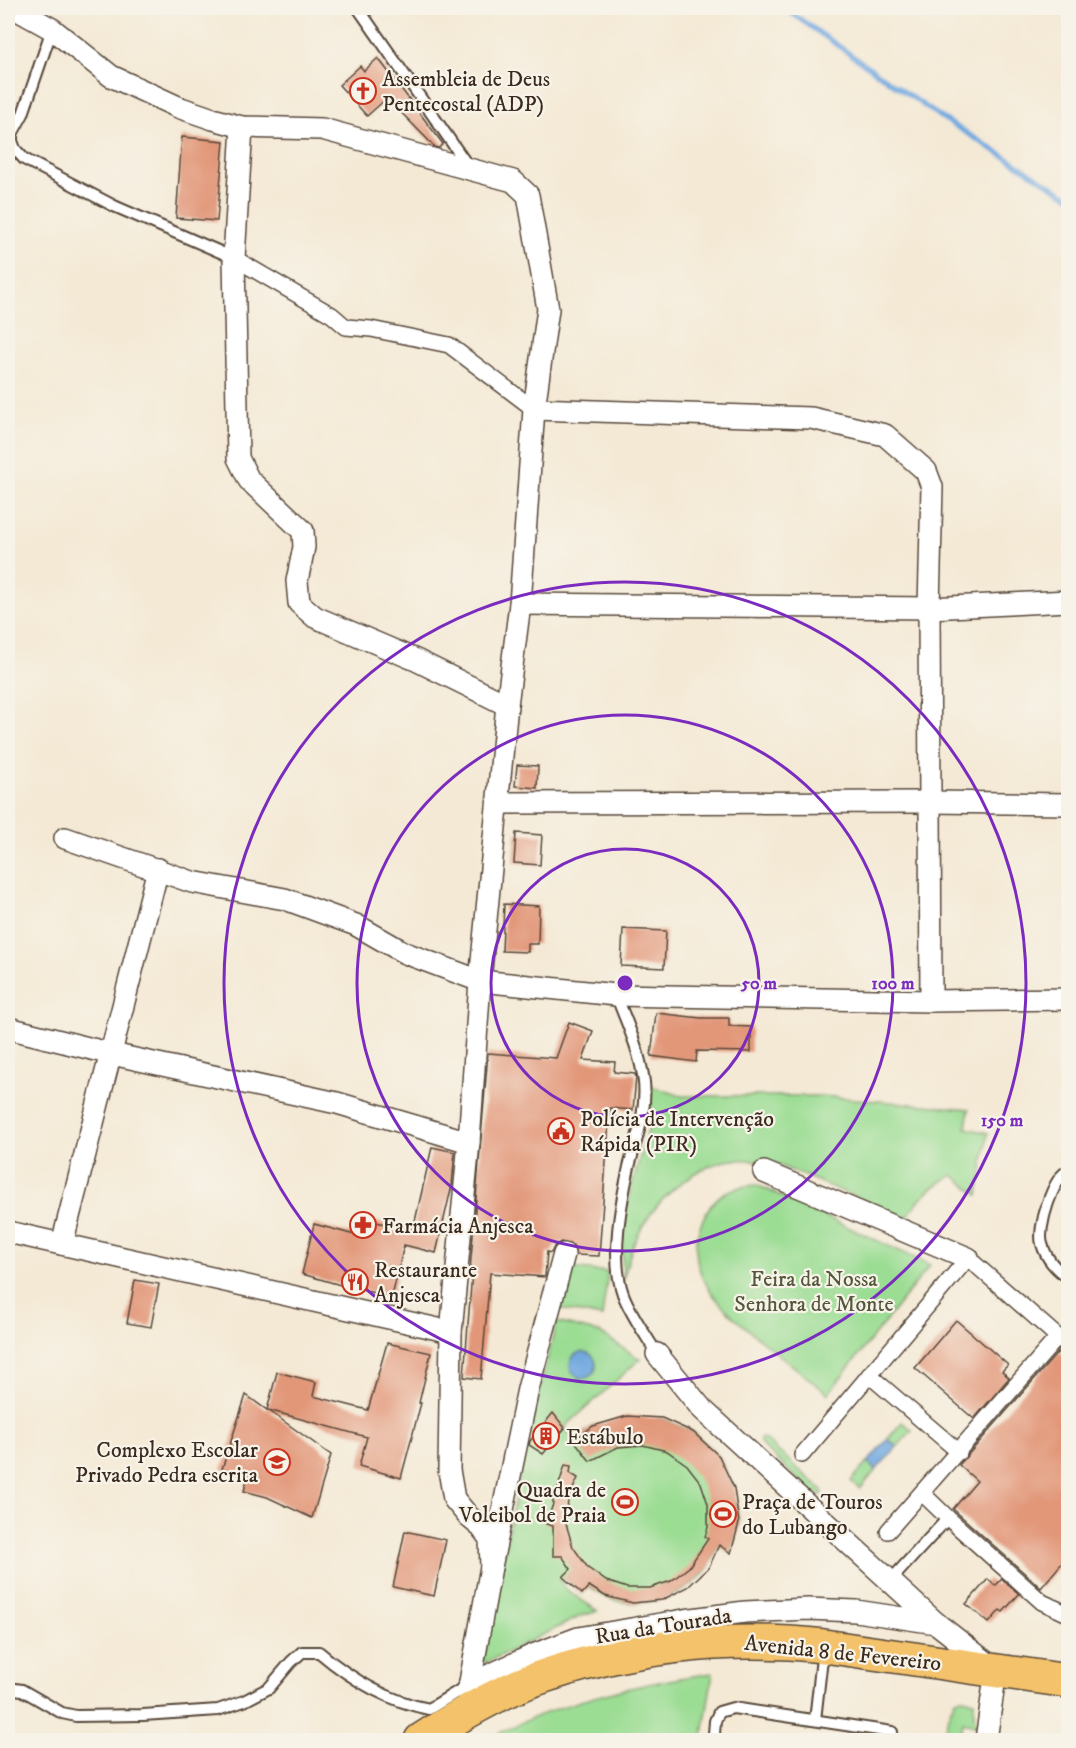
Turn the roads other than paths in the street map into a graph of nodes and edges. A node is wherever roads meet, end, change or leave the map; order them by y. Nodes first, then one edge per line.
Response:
1 (14, 8) edge
2 (358, 8) edge
3 (51, 29) junction
4 (242, 127) junction
5 (470, 169) junction
6 (234, 258) junction
7 (534, 409) junction
8 (1068, 602) edge
9 (520, 604) junction
10 (929, 608) junction
11 (507, 705) junction
12 (931, 802) junction
13 (499, 803) junction
14 (1068, 804) edge
15 (65, 838) dead end
16 (158, 869) junction
17 (480, 981) junction
18 (616, 995) junction
19 (1068, 999) edge
20 (931, 1001) junction
21 (8, 1028) edge
22 (112, 1054) junction
23 (469, 1142) junction
24 (1068, 1171) edge
25 (764, 1172) dead end
26 (8, 1232) edge
27 (62, 1244) junction
28 (564, 1254) dead end
29 (968, 1258) junction
30 (1068, 1277) edge
31 (452, 1332) junction
32 (1063, 1342) edge
33 (657, 1354) joint
34 (869, 1375) junction
35 (959, 1452) junction
36 (802, 1455) dead end
37 (922, 1493) junction
38 (948, 1518) junction
39 (888, 1531) dead end
40 (490, 1567) junction
41 (891, 1580) junction
42 (1068, 1614) edge
43 (936, 1623) junction
44 (824, 1646) junction
45 (996, 1670) junction
46 (1068, 1681) edge
47 (8, 1688) edge
48 (467, 1699) junction
49 (815, 1720) junction
50 (892, 1732) dead end
51 (714, 1734) dead end
52 (421, 1740) edge
53 (986, 1740) edge

1 - 3 street
2 - 5 lane
3 - 4 street
3 - 6 lane
4 - 5 street
4 - 6 street
5 - 7 street
6 - 7 street
6 - 11 street
7 - 9 street
7 - 10 street
8 - 10 street
9 - 10 street
9 - 11 street
10 - 12 street
11 - 13 street
12 - 13 street
12 - 14 street
12 - 20 street
13 - 17 street
15 - 16 street
16 - 17 street
16 - 22 street
17 - 18 street
17 - 23 street
18 - 20 street
18 - 33 lane
19 - 20 street
21 - 22 street
22 - 23 street
22 - 27 street
23 - 31 street
24 - 30 lane
25 - 29 street
26 - 27 street
27 - 31 street
28 - 40 street
29 - 32 street
29 - 34 street
31 - 40 street
32 - 35 street
33 - 41 street
34 - 35 street
34 - 36 street
35 - 37 street
37 - 38 street
37 - 39 street
38 - 41 lane
38 - 42 street
40 - 48 street
41 - 43 street
43 - 45 street
43 - 48 street, Rua da Tourada
44 - 45 main road, Avenida 8 de Fevereiro
44 - 48 main road, Avenida 8 de Fevereiro
44 - 49 lane
45 - 46 main road, Avenida 8 de Fevereiro
45 - 53 street
47 - 48 lane
48 - 52 main road, Avenida 8 de Fevereiro
49 - 50 lane
49 - 51 lane

